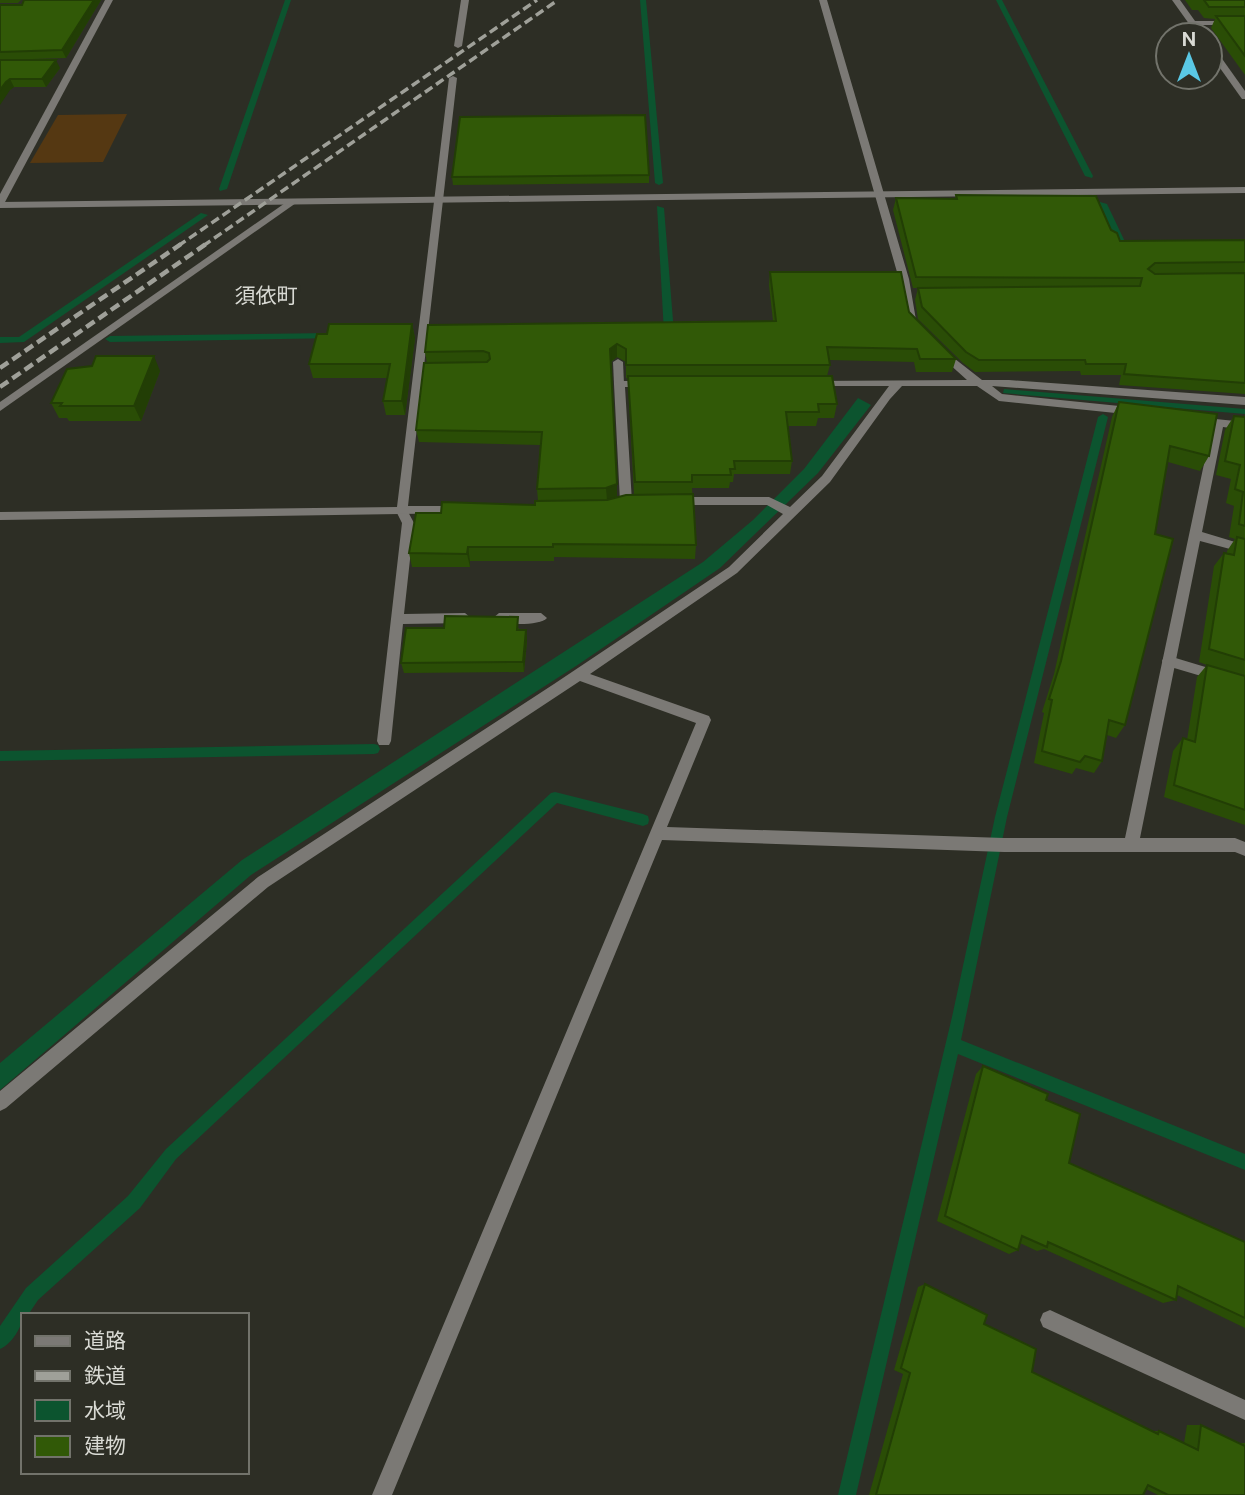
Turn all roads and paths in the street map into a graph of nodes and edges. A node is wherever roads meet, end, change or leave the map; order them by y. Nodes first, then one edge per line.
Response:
1 (109, 0) edge
2 (465, 0) edge
3 (823, 0) edge
4 (1176, 0) edge
5 (1191, 21) edge
6 (1224, 23) edge
7 (1245, 23) edge
8 (458, 46) dead end
9 (62, 63) edge
10 (75, 63) junction
11 (1224, 68) edge
12 (453, 78) dead end
13 (1245, 97) edge
14 (1245, 190) edge
15 (880, 194) junction
16 (439, 201) junction
17 (291, 203) junction
18 (0, 204) edge
19 (907, 294) junction
20 (921, 294) edge
21 (618, 362) edge
22 (417, 371) junction
23 (431, 371) edge
24 (801, 383) edge
25 (899, 383) junction
26 (980, 383) junction
27 (619, 384) junction
28 (661, 384) edge
29 (1245, 401) edge
30 (0, 407) edge
31 (1145, 413) edge
32 (1181, 418) edge
33 (1218, 424) junction
34 (1245, 426) edge
35 (665, 501) edge
36 (627, 503) edge
37 (470, 510) edge
38 (402, 511) junction
39 (792, 513) junction
40 (0, 516) edge
41 (1195, 535) junction
42 (1245, 549) edge
43 (541, 618) dead end
44 (396, 619) junction
45 (1169, 661) junction
46 (578, 675) junction
47 (1245, 684) edge
48 (384, 741) dead end
49 (659, 833) junction
50 (1131, 845) junction
51 (1245, 849) edge
52 (0, 1102) edge
53 (1051, 1320) dead end
54 (1245, 1410) edge
55 (382, 1495) edge

1 - 10 street
2 - 8 street
3 - 15 street
4 - 5 street
6 - 7 street
9 - 10 street
10 - 18 street
11 - 13 street
12 - 16 street
14 - 15 street
15 - 16 street
15 - 19 street
16 - 17 street
16 - 22 street
17 - 18 street
17 - 30 street
19 - 20 street
19 - 26 street
21 - 27 street
22 - 23 street
22 - 38 street
24 - 25 street
25 - 26 street
25 - 39 street
26 - 29 street
26 - 31 street
27 - 28 street
27 - 36 street
32 - 33 street
33 - 34 street
33 - 41 street
35 - 39 street
37 - 38 street
38 - 40 street
38 - 44 street
39 - 46 street
41 - 42 street
41 - 45 street
43 - 44 street
44 - 48 street
45 - 47 street
45 - 50 street
46 - 49 street
46 - 52 street
49 - 50 street
49 - 55 street
50 - 51 street
53 - 54 street

